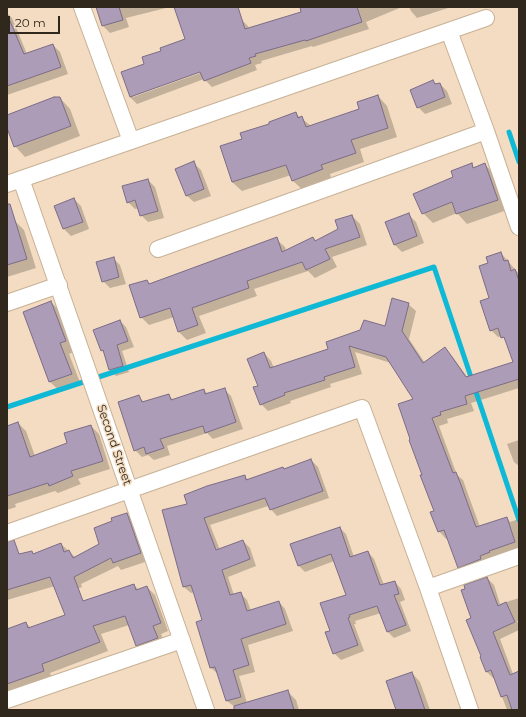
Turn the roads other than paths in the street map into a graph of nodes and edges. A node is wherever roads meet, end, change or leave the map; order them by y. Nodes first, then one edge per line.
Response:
1 (82, 7) edge
2 (486, 18) dead end
3 (449, 31) junction
4 (486, 131) junction
5 (131, 141) junction
6 (12, 179) edge
7 (519, 227) edge
8 (158, 249) dead end
9 (59, 285) junction
10 (7, 303) edge
11 (129, 489) junction
12 (7, 532) edge
13 (519, 556) edge
14 (428, 588) junction
15 (182, 640) junction
16 (7, 700) edge
17 (206, 710) edge
18 (470, 710) edge

1 - 5 street
2 - 3 street
3 - 4 street
3 - 5 street
4 - 7 street
4 - 8 street
5 - 6 street
6 - 9 street, Second Street
9 - 10 street
9 - 11 street, Second Street
11 - 12 street
11 - 14 street
11 - 15 street, Second Street
13 - 14 street
14 - 18 street
15 - 16 street
15 - 17 street, Second Street

